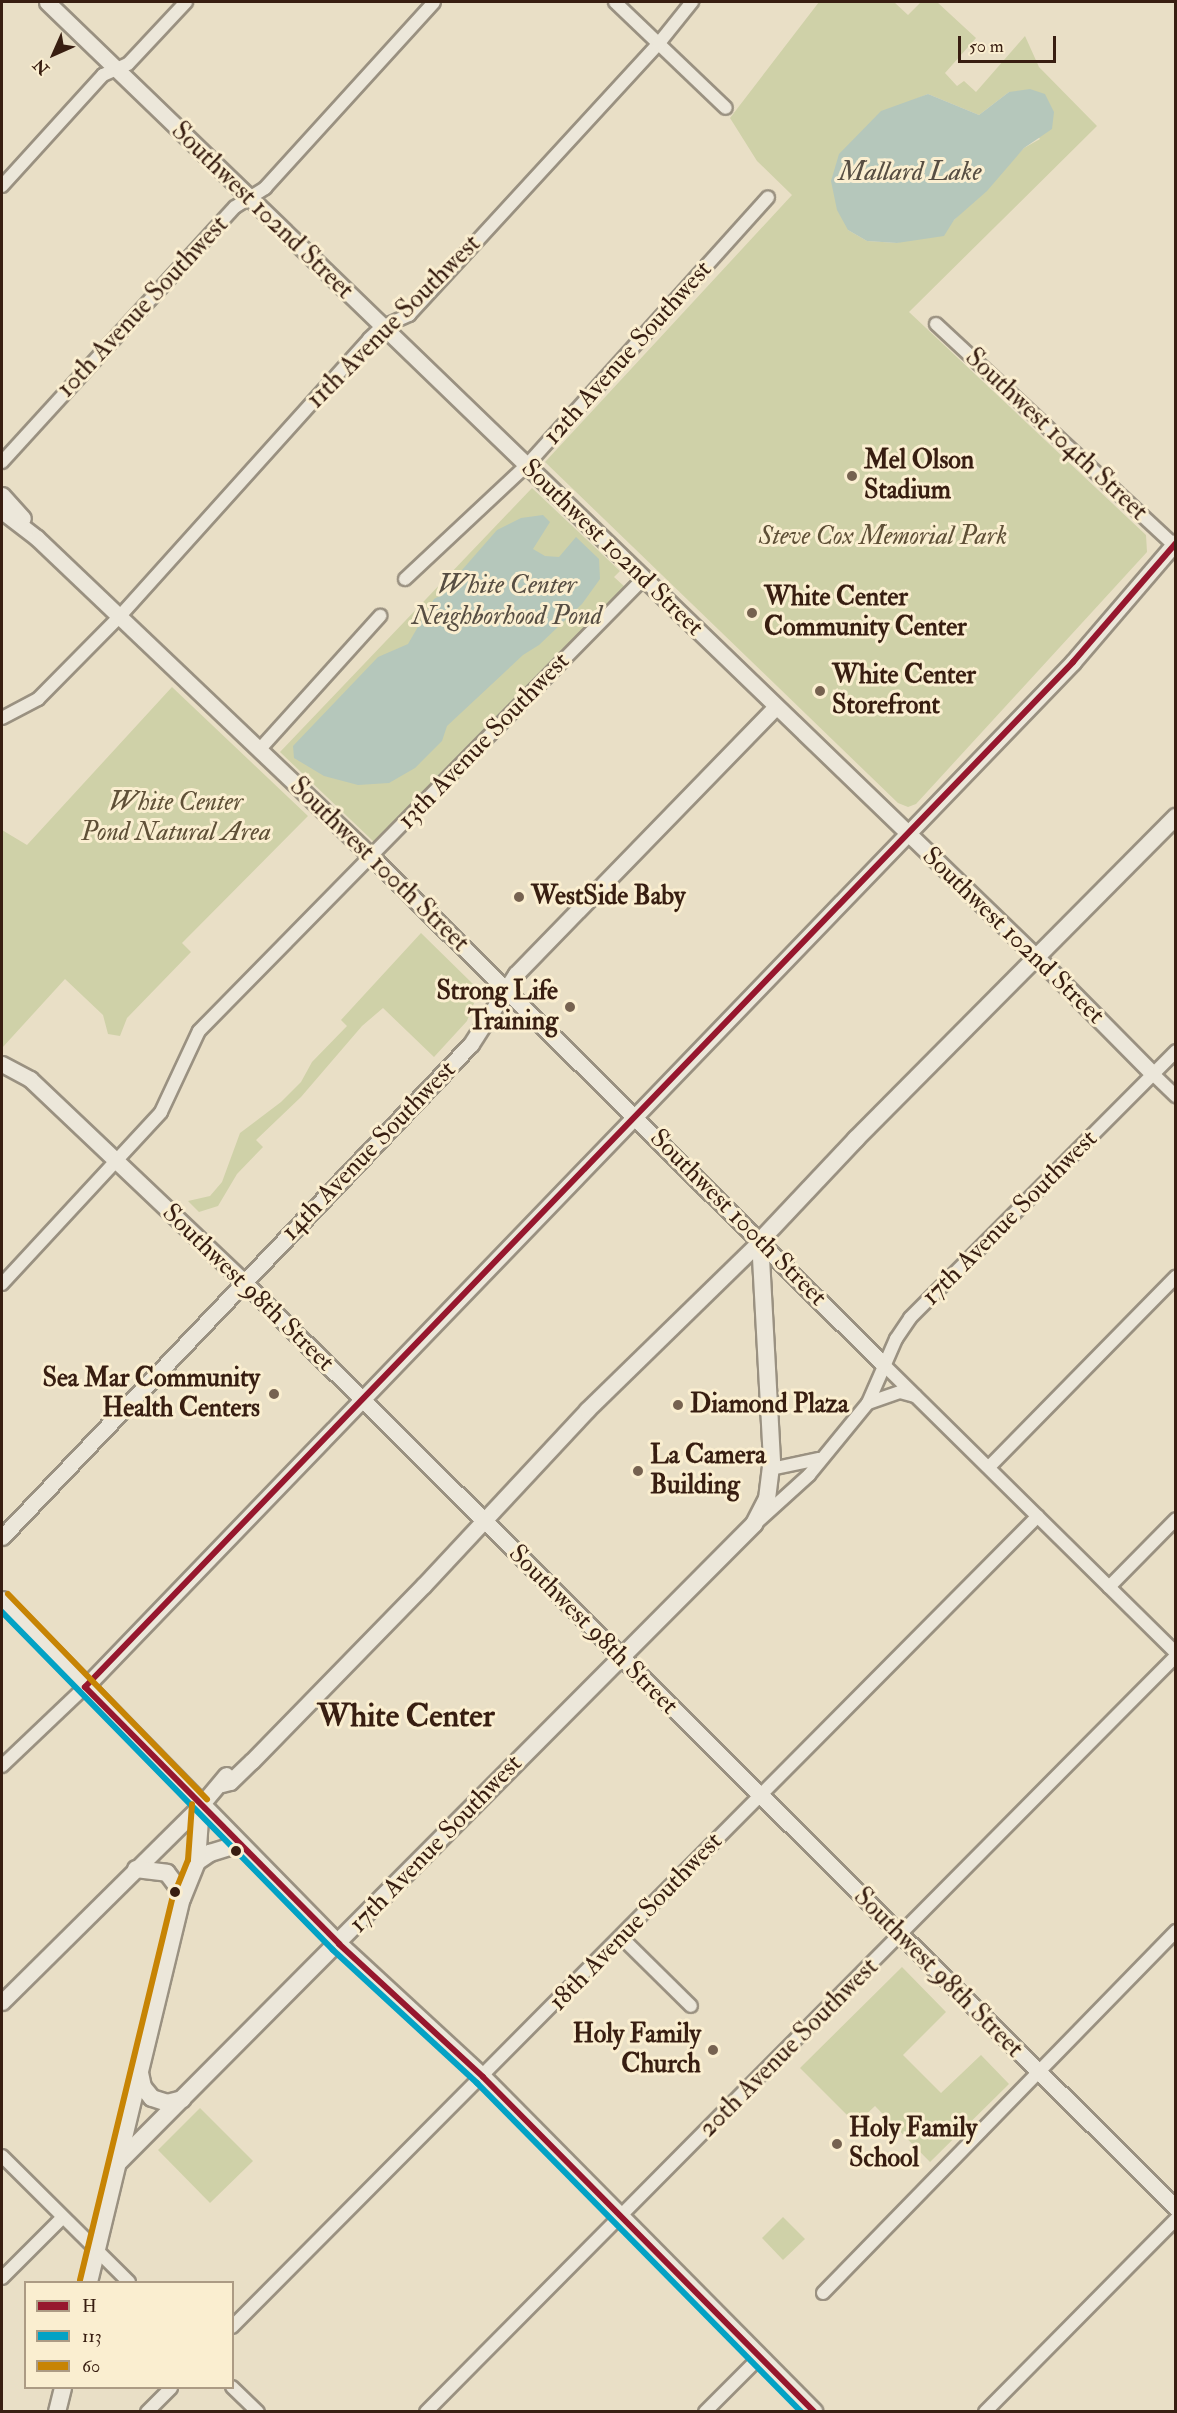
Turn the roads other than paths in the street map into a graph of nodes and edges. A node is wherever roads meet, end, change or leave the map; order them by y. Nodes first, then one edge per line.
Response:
1 (47, 2) edge
2 (186, 2) edge
3 (434, 2) edge
4 (615, 2) edge
5 (692, 2) edge
6 (659, 44) junction
7 (116, 68) junction
8 (726, 108) dead end
9 (2, 186) edge
10 (768, 197) dead end
11 (249, 198) junction
12 (936, 324) dead end
13 (382, 327) junction
14 (2, 460) edge
15 (526, 465) junction
16 (2, 495) edge
17 (2, 511) edge
18 (37, 538) junction
19 (1175, 544) edge
20 (644, 578) junction
21 (405, 579) dead end
22 (120, 616) junction
23 (380, 616) dead end
24 (776, 707) junction
25 (2, 718) edge
26 (259, 750) junction
27 (1176, 817) edge
28 (907, 834) junction
29 (371, 856) junction
30 (1036, 957) junction
31 (509, 990) junction
32 (1176, 1051) edge
33 (2, 1064) edge
34 (1153, 1074) junction
35 (1176, 1096) edge
36 (635, 1115) junction
37 (116, 1159) junction
38 (760, 1241) junction
39 (1176, 1278) edge
40 (244, 1282) junction
41 (2, 1284) edge
42 (883, 1364) junction
43 (916, 1396) junction
44 (363, 1401) junction
45 (868, 1402) junction
46 (819, 1459) junction
47 (988, 1467) junction
48 (771, 1469) junction
49 (1038, 1516) junction
50 (1176, 1519) edge
51 (483, 1520) junction
52 (754, 1524) junction
53 (2, 1537) edge
54 (1109, 1587) junction
55 (2, 1600) edge
56 (1176, 1655) edge
57 (620, 1657) junction
58 (85, 1687) junction
59 (2, 1766) edge
60 (760, 1795) junction
61 (201, 1805) junction
62 (240, 1844) junction
63 (197, 1862) junction
64 (136, 1869) junction
65 (183, 1894) junction
66 (1176, 1930) edge
67 (900, 1935) junction
68 (621, 1937) junction
69 (339, 1944) junction
70 (2, 2002) edge
71 (691, 2006) dead end
72 (1036, 2070) junction
73 (140, 2073) junction
74 (483, 2077) junction
75 (183, 2099) junction
76 (2, 2156) edge
77 (118, 2163) junction
78 (1176, 2208) edge
79 (63, 2217) junction
80 (622, 2217) junction
81 (1176, 2219) edge
82 (97, 2251) junction
83 (2, 2278) edge
84 (90, 2281) edge
85 (127, 2281) edge
86 (823, 2293) dead end
87 (234, 2325) edge
88 (759, 2358) junction
89 (63, 2389) edge
90 (170, 2389) edge
91 (234, 2389) edge
92 (57, 2412) edge
93 (147, 2412) edge
94 (258, 2412) edge
95 (426, 2412) edge
96 (705, 2412) edge
97 (814, 2412) edge
98 (986, 2412) edge

1 - 7 street, Southwest 102nd Street
2 - 7 street
3 - 11 street, 10th Avenue Southwest
4 - 6 street
5 - 6 street, 11th Avenue Southwest
6 - 8 street
6 - 13 street, 11th Avenue Southwest
7 - 9 street
7 - 11 street, Southwest 102nd Street
10 - 15 street, 12th Avenue Southwest
11 - 13 street, Southwest 102nd Street
11 - 14 street, 10th Avenue Southwest
12 - 19 street, Southwest 104th Street
13 - 15 street, Southwest 102nd Street
13 - 22 street, 11th Avenue Southwest
15 - 20 street, Southwest 102nd Street
15 - 21 street, 12th Avenue Southwest
16 - 18 street, Southwest 100th Street
17 - 18 street, Southwest 100th Street
18 - 22 street, Southwest 100th Street
19 - 28 street
20 - 24 street, Southwest 102nd Street
20 - 29 street, 13th Avenue Southwest
22 - 25 street, 11th Avenue Southwest
22 - 26 street, Southwest 100th Street
23 - 26 street
24 - 28 street, Southwest 102nd Street
24 - 31 street, 14th Avenue Southwest
26 - 29 street, Southwest 100th Street
27 - 30 main road
28 - 30 street, Southwest 102nd Street
28 - 36 street
29 - 31 street, Southwest 100th Street
29 - 37 street, 13th Avenue Southwest
30 - 34 street, Southwest 102nd Street
30 - 38 main road
31 - 36 street, Southwest 100th Street
31 - 40 street, 14th Avenue Southwest
32 - 34 street, 17th Avenue Southwest
33 - 37 street, Southwest 98th Street
34 - 35 street, Southwest 102nd Street
34 - 42 street, 17th Avenue Southwest
36 - 38 street, Southwest 100th Street
36 - 44 street
37 - 40 street, Southwest 98th Street
37 - 41 street, 13th Avenue Southwest
38 - 42 street, Southwest 100th Street
38 - 48 main road, 17th Avenue Southwest
38 - 51 street
39 - 47 street
40 - 44 street, Southwest 98th Street
40 - 53 street, 14th Avenue Southwest
42 - 43 street, Southwest 100th Street
42 - 45 street, 17th Avenue Southwest
43 - 45 street
43 - 47 street, Southwest 100th Street
44 - 51 street, Southwest 98th Street
44 - 58 street
45 - 46 street, 17th Avenue Southwest
46 - 48 street
46 - 52 street, 17th Avenue Southwest
47 - 49 street, Southwest 100th Street
48 - 52 main road, 17th Avenue Southwest
49 - 54 street, Southwest 100th Street
49 - 60 street, 18th Avenue Southwest
50 - 54 street
51 - 57 street, Southwest 98th Street
51 - 61 street
52 - 57 main road, 17th Avenue Southwest
54 - 56 street, Southwest 100th Street
55 - 58 main road
56 - 67 street, 20th Avenue Southwest
57 - 60 street, Southwest 98th Street
57 - 69 main road, 17th Avenue Southwest
58 - 59 street
58 - 61 main road
60 - 67 street, Southwest 98th Street
60 - 68 street, 18th Avenue Southwest
61 - 62 main road
61 - 63 main road
61 - 64 street
62 - 63 main road
62 - 69 main road
63 - 65 main road
64 - 65 main road
64 - 70 street
65 - 73 main road
66 - 72 street
67 - 72 street, Southwest 98th Street
67 - 80 street, 20th Avenue Southwest
68 - 71 street
68 - 74 street, 18th Avenue Southwest
69 - 74 main road
69 - 75 main road, 17th Avenue Southwest
72 - 78 street, Southwest 98th Street
72 - 86 street
73 - 75 main road
73 - 77 main road
74 - 80 main road
74 - 87 street, 18th Avenue Southwest
75 - 77 main road, 17th Avenue Southwest
76 - 79 street
77 - 82 main road
79 - 82 street
79 - 83 street
80 - 88 main road
80 - 95 street, 20th Avenue Southwest
81 - 98 street
82 - 84 main road
82 - 85 street
88 - 96 street
88 - 97 main road
89 - 92 main road
90 - 93 street
91 - 94 street

